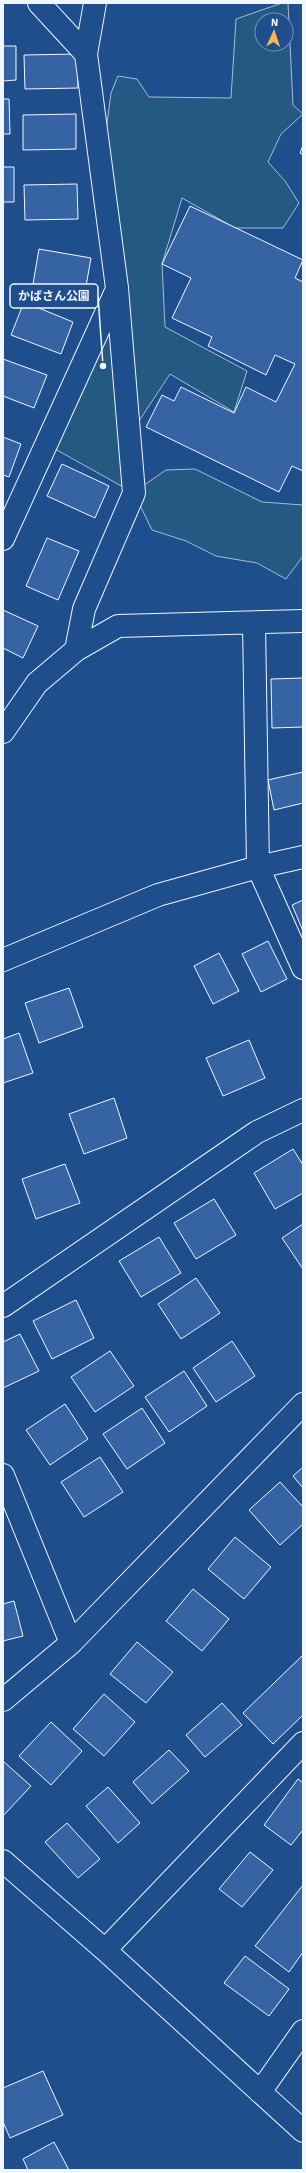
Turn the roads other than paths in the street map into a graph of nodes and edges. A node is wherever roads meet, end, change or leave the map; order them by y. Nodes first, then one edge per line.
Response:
1 (39, 3) edge
2 (95, 3) edge
3 (86, 54) junction
4 (117, 288) junction
5 (3, 540) edge
6 (303, 621) edge
7 (254, 624) junction
8 (76, 650) junction
9 (3, 732) edge
10 (303, 857) edge
11 (258, 867) junction
12 (3, 960) edge
13 (303, 968) edge
14 (303, 1110) edge
15 (3, 1306) edge
16 (303, 1404) edge
17 (3, 1475) edge
18 (71, 1643) junction
19 (3, 1700) edge
20 (303, 1743) edge
21 (3, 1861) edge
22 (105, 1950) junction
23 (303, 2031) edge
24 (260, 2092) junction
25 (303, 2131) edge

1 - 3 street
2 - 3 street
3 - 4 street
4 - 5 street
4 - 8 street
6 - 7 street
7 - 8 street
7 - 11 street
8 - 9 street
10 - 11 street
11 - 12 street
11 - 13 street
14 - 15 street
16 - 18 street
17 - 18 street
18 - 19 street
20 - 22 street
21 - 22 street
22 - 24 street
23 - 24 street
24 - 25 street

